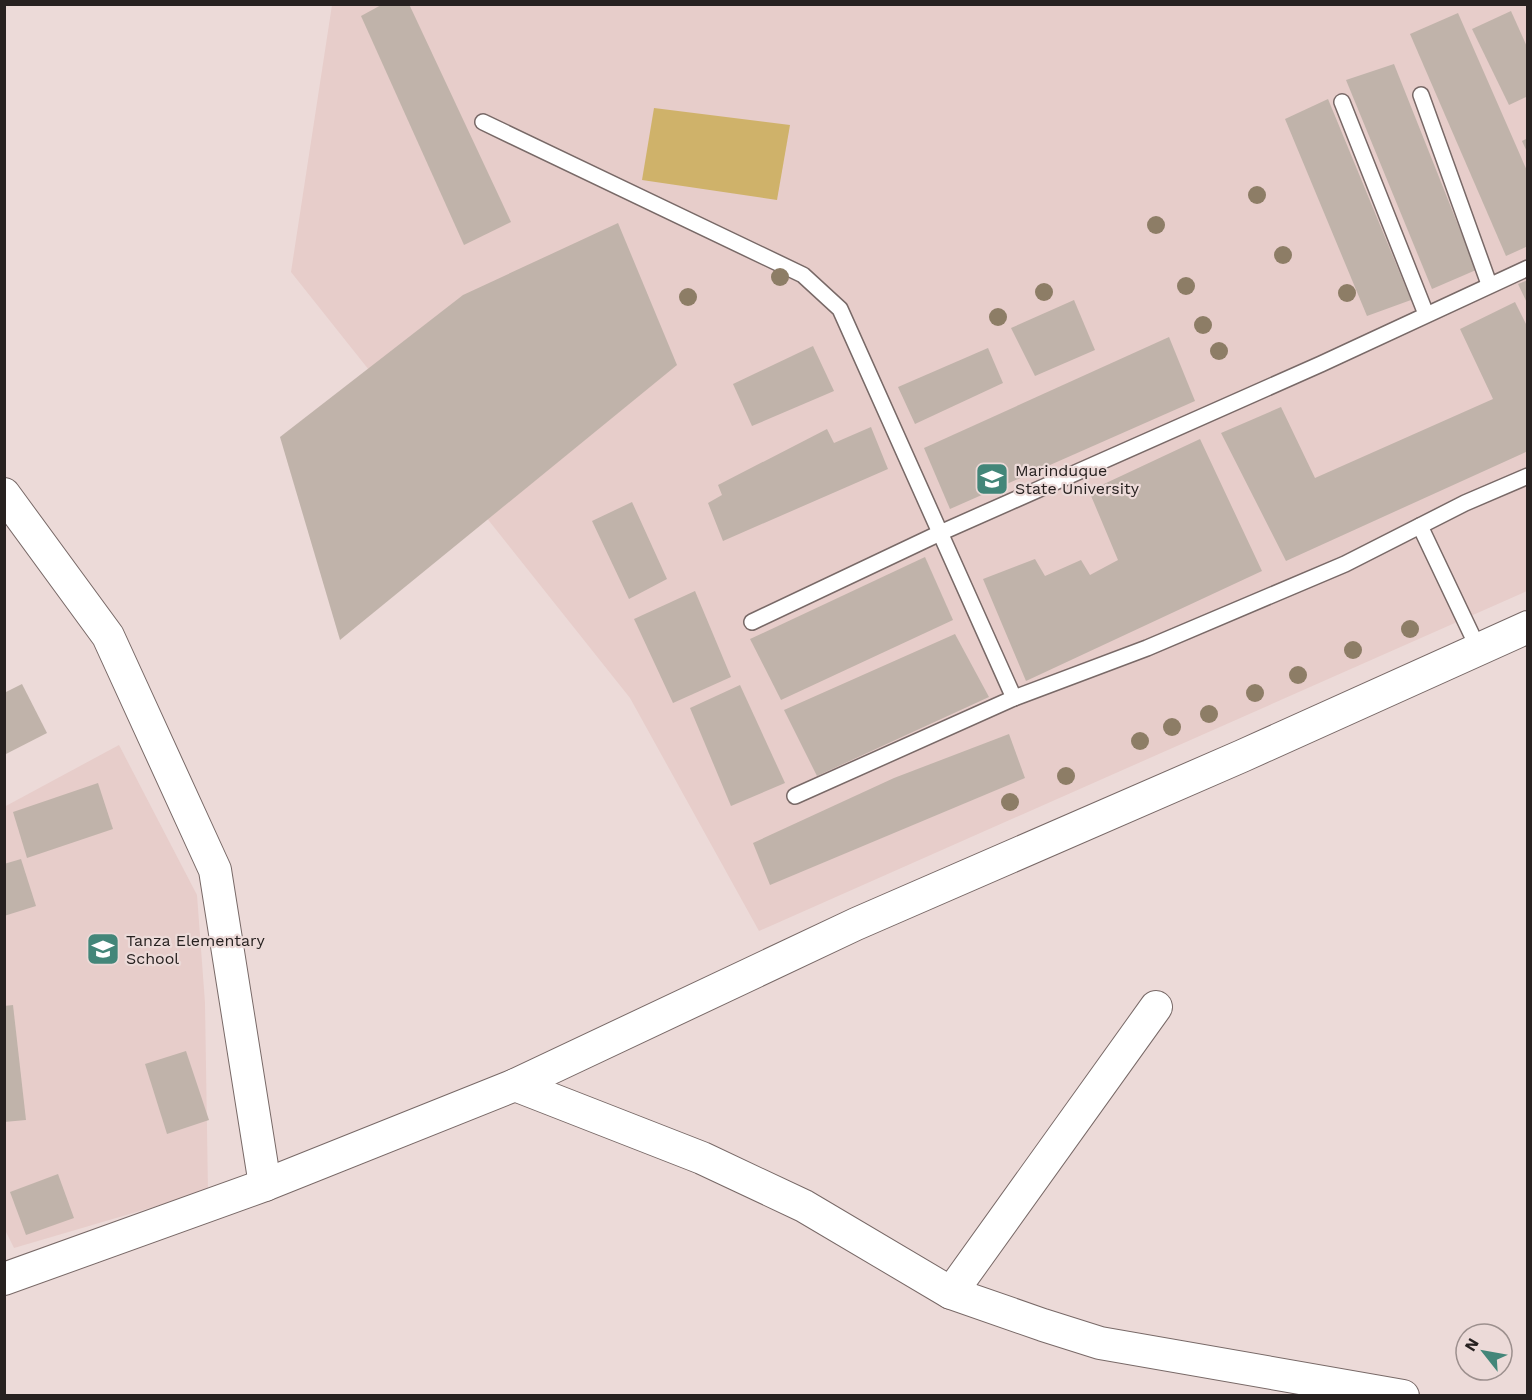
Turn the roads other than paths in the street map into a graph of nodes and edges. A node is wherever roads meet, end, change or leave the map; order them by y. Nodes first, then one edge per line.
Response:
1 (1421, 95) dead end
2 (1342, 102) dead end
3 (483, 122) dead end
4 (1527, 268) edge
5 (1489, 284) junction
6 (1426, 314) junction
7 (1527, 476) edge
8 (4, 494) edge
9 (1420, 526) junction
10 (940, 533) junction
11 (752, 622) dead end
12 (1527, 627) edge
13 (1478, 648) junction
14 (1014, 698) junction
15 (795, 796) dead end
16 (1156, 1007) dead end
17 (515, 1085) junction
18 (264, 1185) junction
19 (4, 1279) edge
20 (951, 1293) junction
21 (1403, 1395) edge

1 - 5 lane
2 - 6 lane
3 - 10 lane
4 - 5 lane
5 - 6 lane
6 - 10 lane
7 - 9 lane
8 - 18 street
9 - 13 lane
9 - 14 lane
10 - 11 lane
10 - 14 lane
12 - 13 street
13 - 17 street
14 - 15 lane
16 - 20 street
17 - 18 street
17 - 20 street
18 - 19 street
20 - 21 street

